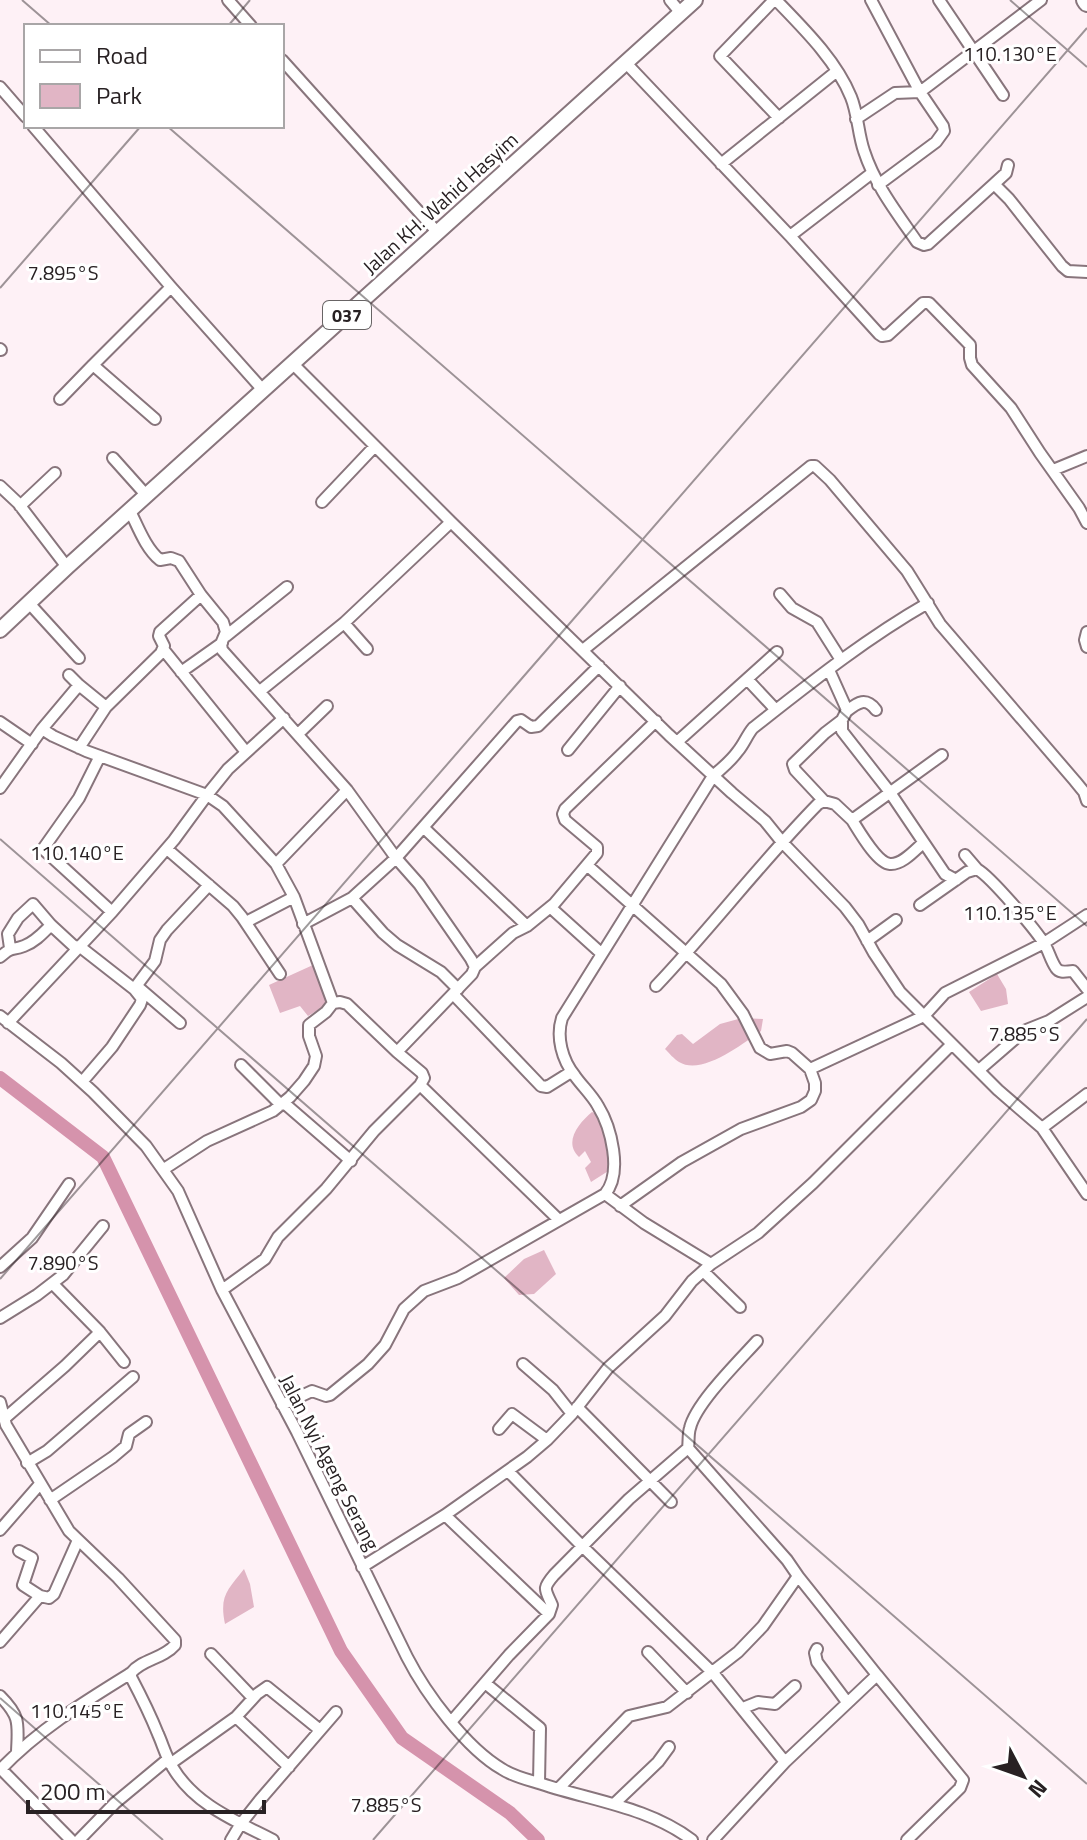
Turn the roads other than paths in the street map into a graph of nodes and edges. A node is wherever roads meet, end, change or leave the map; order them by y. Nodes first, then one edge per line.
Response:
1 (228, 0) edge
2 (670, 0) edge
3 (695, 0) edge
4 (775, 0) edge
5 (871, 0) edge
6 (939, 0) edge
7 (1041, 0) edge
8 (680, 12) junction
9 (249, 24) edge
10 (973, 52) junction
11 (284, 62) edge
12 (625, 62) junction
13 (837, 71) junction
14 (0, 87) edge
15 (920, 92) junction
16 (1003, 95) dead end
17 (24, 115) edge
18 (779, 118) junction
19 (856, 119) junction
20 (35, 128) edge
21 (721, 164) junction
22 (1008, 165) dead end
23 (872, 173) junction
24 (994, 184) junction
25 (878, 185) junction
26 (438, 233) junction
27 (790, 236) junction
28 (1087, 272) edge
29 (171, 287) junction
30 (293, 364) junction
31 (93, 365) junction
32 (263, 390) junction
33 (60, 399) dead end
34 (155, 419) dead end
35 (375, 446) junction
36 (1087, 456) edge
37 (113, 458) dead end
38 (1053, 470) junction
39 (55, 473) dead end
40 (0, 486) edge
41 (147, 496) junction
42 (322, 502) dead end
43 (20, 506) junction
44 (130, 511) junction
45 (451, 522) junction
46 (1087, 523) edge
47 (67, 567) junction
48 (287, 587) dead end
49 (780, 594) dead end
50 (201, 595) junction
51 (28, 602) junction
52 (928, 603) junction
53 (344, 623) junction
54 (0, 630) edge
55 (1087, 632) edge
56 (224, 639) junction
57 (1087, 647) edge
58 (586, 648) junction
59 (163, 649) junction
60 (367, 649) dead end
61 (777, 652) dead end
62 (79, 658) dead end
63 (841, 660) junction
64 (599, 666) junction
65 (829, 670) junction
66 (181, 672) junction
67 (69, 675) dead end
68 (747, 679) junction
69 (79, 685) junction
70 (620, 686) junction
71 (260, 691) junction
72 (327, 706) dead end
73 (106, 707) junction
74 (776, 710) junction
75 (876, 710) dead end
76 (844, 716) junction
77 (284, 718) junction
78 (656, 721) junction
79 (0, 722) edge
80 (42, 729) junction
81 (298, 734) junction
82 (677, 742) junction
83 (32, 744) junction
84 (79, 748) junction
85 (568, 750) dead end
86 (246, 752) junction
87 (942, 755) dead end
88 (100, 756) junction
89 (713, 776) junction
90 (0, 788) edge
91 (347, 790) junction
92 (889, 791) junction
93 (207, 795) junction
94 (824, 801) junction
95 (1087, 801) edge
96 (852, 820) junction
97 (424, 828) junction
98 (782, 842) junction
99 (923, 843) junction
100 (167, 849) junction
101 (965, 855) dead end
102 (396, 858) junction
103 (276, 864) junction
104 (588, 866) junction
105 (977, 869) junction
106 (956, 880) junction
107 (209, 885) junction
108 (294, 897) junction
109 (352, 898) junction
110 (920, 905) dead end
111 (550, 907) junction
112 (632, 907) junction
113 (112, 912) junction
114 (1087, 915) edge
115 (896, 920) dead end
116 (246, 922) junction
117 (303, 924) junction
118 (51, 925) junction
119 (527, 926) junction
120 (867, 941) junction
121 (1044, 943) junction
122 (10, 948) junction
123 (78, 948) junction
124 (602, 954) junction
125 (686, 954) junction
126 (0, 957) edge
127 (475, 967) junction
128 (280, 974) dead end
129 (656, 986) dead end
130 (136, 987) junction
131 (1087, 989) edge
132 (455, 991) junction
133 (1087, 997) edge
134 (333, 1003) junction
135 (924, 1016) junction
136 (4, 1020) edge
137 (180, 1023) dead end
138 (952, 1044) junction
139 (397, 1052) junction
140 (241, 1065) dead end
141 (983, 1067) junction
142 (810, 1069) junction
143 (571, 1072) junction
144 (82, 1082) junction
145 (420, 1085) junction
146 (1087, 1094) edge
147 (282, 1104) junction
148 (1042, 1128) junction
149 (351, 1161) junction
150 (164, 1169) junction
151 (69, 1184) dead end
152 (605, 1194) junction
153 (1087, 1194) edge
154 (620, 1206) junction
155 (559, 1220) junction
156 (103, 1226) dead end
157 (0, 1267) edge
158 (707, 1268) junction
159 (53, 1284) junction
160 (222, 1290) junction
161 (740, 1307) dead end
162 (0, 1318) edge
163 (100, 1332) junction
164 (757, 1341) dead end
165 (124, 1362) dead end
166 (523, 1364) dead end
167 (133, 1377) dead end
168 (0, 1402) edge
169 (282, 1405) junction
170 (574, 1411) junction
171 (146, 1422) dead end
172 (3, 1424) edge
173 (499, 1429) dead end
174 (547, 1440) junction
175 (688, 1448) junction
176 (27, 1463) junction
177 (508, 1471) junction
178 (650, 1481) junction
179 (40, 1484) junction
180 (50, 1500) junction
181 (671, 1502) dead end
182 (445, 1515) junction
183 (0, 1530) edge
184 (78, 1540) junction
185 (582, 1546) junction
186 (19, 1551) dead end
187 (362, 1567) junction
188 (798, 1576) junction
189 (40, 1596) junction
190 (549, 1614) junction
191 (0, 1642) edge
192 (817, 1649) dead end
193 (648, 1652) dead end
194 (211, 1654) dead end
195 (131, 1673) junction
196 (713, 1673) junction
197 (877, 1675) junction
198 (485, 1683) junction
199 (795, 1686) dead end
200 (687, 1693) junction
201 (0, 1696) edge
202 (253, 1698) junction
203 (847, 1702) junction
204 (743, 1708) junction
205 (336, 1712) dead end
206 (236, 1717) junction
207 (451, 1722) junction
208 (320, 1730) junction
209 (669, 1747) dead end
210 (17, 1752) junction
211 (169, 1762) junction
212 (785, 1762) junction
213 (289, 1767) junction
214 (1, 1770) edge
215 (539, 1783) junction
216 (558, 1789) junction
217 (614, 1804) junction
218 (240, 1825) junction
219 (71, 1840) edge
220 (79, 1840) edge
221 (231, 1840) edge
222 (273, 1840) edge
223 (692, 1840) edge
224 (713, 1840) edge
225 (907, 1840) edge

1 - 9 street
2 - 8 street
3 - 8 main road, Jalan KH. Wahid Hasyim / 037
4 - 13 street
4 - 18 street
5 - 15 street
6 - 10 street
7 - 10 street
8 - 12 main road, Jalan KH. Wahid Hasyim / 037
10 - 15 street
10 - 16 street
11 - 26 street
12 - 21 street
12 - 26 main road, Jalan KH. Wahid Hasyim / 037
13 - 18 street
13 - 19 street
14 - 17 street
15 - 19 street
15 - 25 street
18 - 21 street
19 - 23 street
20 - 29 street
21 - 27 street
22 - 24 street
23 - 25 street
23 - 27 street
24 - 25 street
24 - 28 street
26 - 30 main road, Jalan KH. Wahid Hasyim / 037
27 - 38 street
29 - 31 street
29 - 32 street
30 - 32 main road, Jalan KH. Wahid Hasyim / 037
30 - 35 street
31 - 33 street
31 - 34 street
32 - 41 main road, Jalan KH. Wahid Hasyim / 037
35 - 42 street
35 - 45 street
36 - 38 street
37 - 41 street
38 - 46 street
39 - 43 street
40 - 43 street
41 - 44 main road, Jalan KH. Wahid Hasyim / 037
43 - 47 street
44 - 47 main road, Jalan KH. Wahid Hasyim / 037
44 - 50 street
45 - 53 street
45 - 58 street
47 - 51 main road, Jalan KH. Wahid Hasyim / 037
48 - 56 street
49 - 63 street
50 - 56 street
50 - 59 street
51 - 54 main road, Jalan KH. Wahid Hasyim / 037
51 - 62 street
52 - 58 street
52 - 63 street
52 - 95 street
53 - 60 street
53 - 71 street
55 - 57 street
56 - 66 street
56 - 71 street
58 - 64 street
59 - 66 street
59 - 73 street
61 - 68 street
63 - 65 street
64 - 70 street
64 - 97 street
65 - 74 street
65 - 76 street
66 - 86 street
67 - 69 street
68 - 74 street
68 - 82 street
69 - 73 street
69 - 80 street
70 - 78 street
70 - 85 street
71 - 77 street
72 - 81 street
73 - 84 street
74 - 89 street
75 - 76 street
76 - 92 street
76 - 94 street
77 - 81 street
77 - 86 street
78 - 82 street
78 - 104 street
79 - 83 street
80 - 83 street
80 - 84 street
81 - 91 street
82 - 89 street
83 - 90 street
84 - 88 street
86 - 93 street
87 - 92 street
88 - 93 street
88 - 113 street
89 - 98 street
89 - 112 street
91 - 102 street
91 - 103 street
92 - 96 street
92 - 99 street
93 - 100 street
93 - 103 street
94 - 96 street
94 - 98 street
96 - 99 street
97 - 102 street
97 - 119 street
98 - 120 street
98 - 125 street
99 - 106 street
100 - 107 street
100 - 113 street
101 - 105 street
102 - 109 street
102 - 127 street
103 - 108 street
104 - 111 street
104 - 112 street
105 - 106 street
105 - 121 street
106 - 110 street
107 - 116 street
107 - 130 street
108 - 116 street
108 - 117 street
109 - 117 street
109 - 132 street
111 - 119 street
111 - 124 street
112 - 124 street
112 - 125 street
113 - 123 street
114 - 121 street
115 - 120 street
116 - 128 street
117 - 134 street
118 - 122 street
118 - 122 street
118 - 123 street
119 - 127 street
120 - 135 street
121 - 131 street
121 - 135 street
122 - 126 street
123 - 130 street
123 - 136 street
124 - 143 street
125 - 129 street
125 - 142 street
127 - 132 street
130 - 137 street
130 - 144 street
132 - 139 street
132 - 143 street
133 - 141 street
134 - 139 street
134 - 147 street
135 - 138 street
135 - 142 street
136 - 144 street, Jalan Nyi Ageng Serang
138 - 141 street
138 - 158 street
139 - 145 street
140 - 147 street
141 - 148 street
142 - 154 street
143 - 152 street
144 - 150 street, Jalan Nyi Ageng Serang
145 - 149 street
145 - 155 street
146 - 148 street
147 - 149 street
147 - 150 street
148 - 153 street
149 - 160 street
150 - 160 street, Jalan Nyi Ageng Serang
151 - 157 street
152 - 154 street
152 - 155 street
154 - 158 street
155 - 169 street
156 - 159 street
158 - 161 street
158 - 170 street
159 - 162 street
159 - 163 street
160 - 169 street, Jalan Nyi Ageng Serang
163 - 165 street
163 - 172 street
164 - 175 street
166 - 170 street
167 - 176 street
168 - 172 street
169 - 187 street, Jalan Nyi Ageng Serang
170 - 174 street
170 - 178 street
171 - 180 street
172 - 176 street
173 - 174 street
174 - 177 street
175 - 178 street
175 - 188 street
176 - 179 street
177 - 182 street
177 - 185 street
178 - 181 street
178 - 185 street
179 - 180 street
179 - 183 street
180 - 184 street
182 - 187 street
182 - 190 street
184 - 189 street
184 - 195 street
185 - 190 street
185 - 196 street
186 - 189 street
187 - 207 street, Jalan Nyi Ageng Serang
188 - 196 street
188 - 197 street
189 - 191 street
190 - 198 street
192 - 203 street
193 - 200 street
194 - 202 street
195 - 210 street
195 - 211 street
196 - 200 street
196 - 204 street
197 - 203 street
197 - 225 street
198 - 207 street
198 - 215 street
199 - 204 street
200 - 216 street
201 - 210 street
202 - 206 street
202 - 208 street
203 - 212 street
204 - 212 street
205 - 208 street
206 - 211 street
206 - 213 street
207 - 215 street, Jalan Nyi Ageng Serang
208 - 213 street
209 - 217 street
210 - 214 street
211 - 218 street
211 - 220 street
212 - 224 street
213 - 218 street
214 - 219 street
215 - 216 street, Jalan Nyi Ageng Serang
216 - 217 street, Jalan Nyi Ageng Serang
217 - 223 street, Jalan Nyi Ageng Serang
218 - 221 street
218 - 222 street

